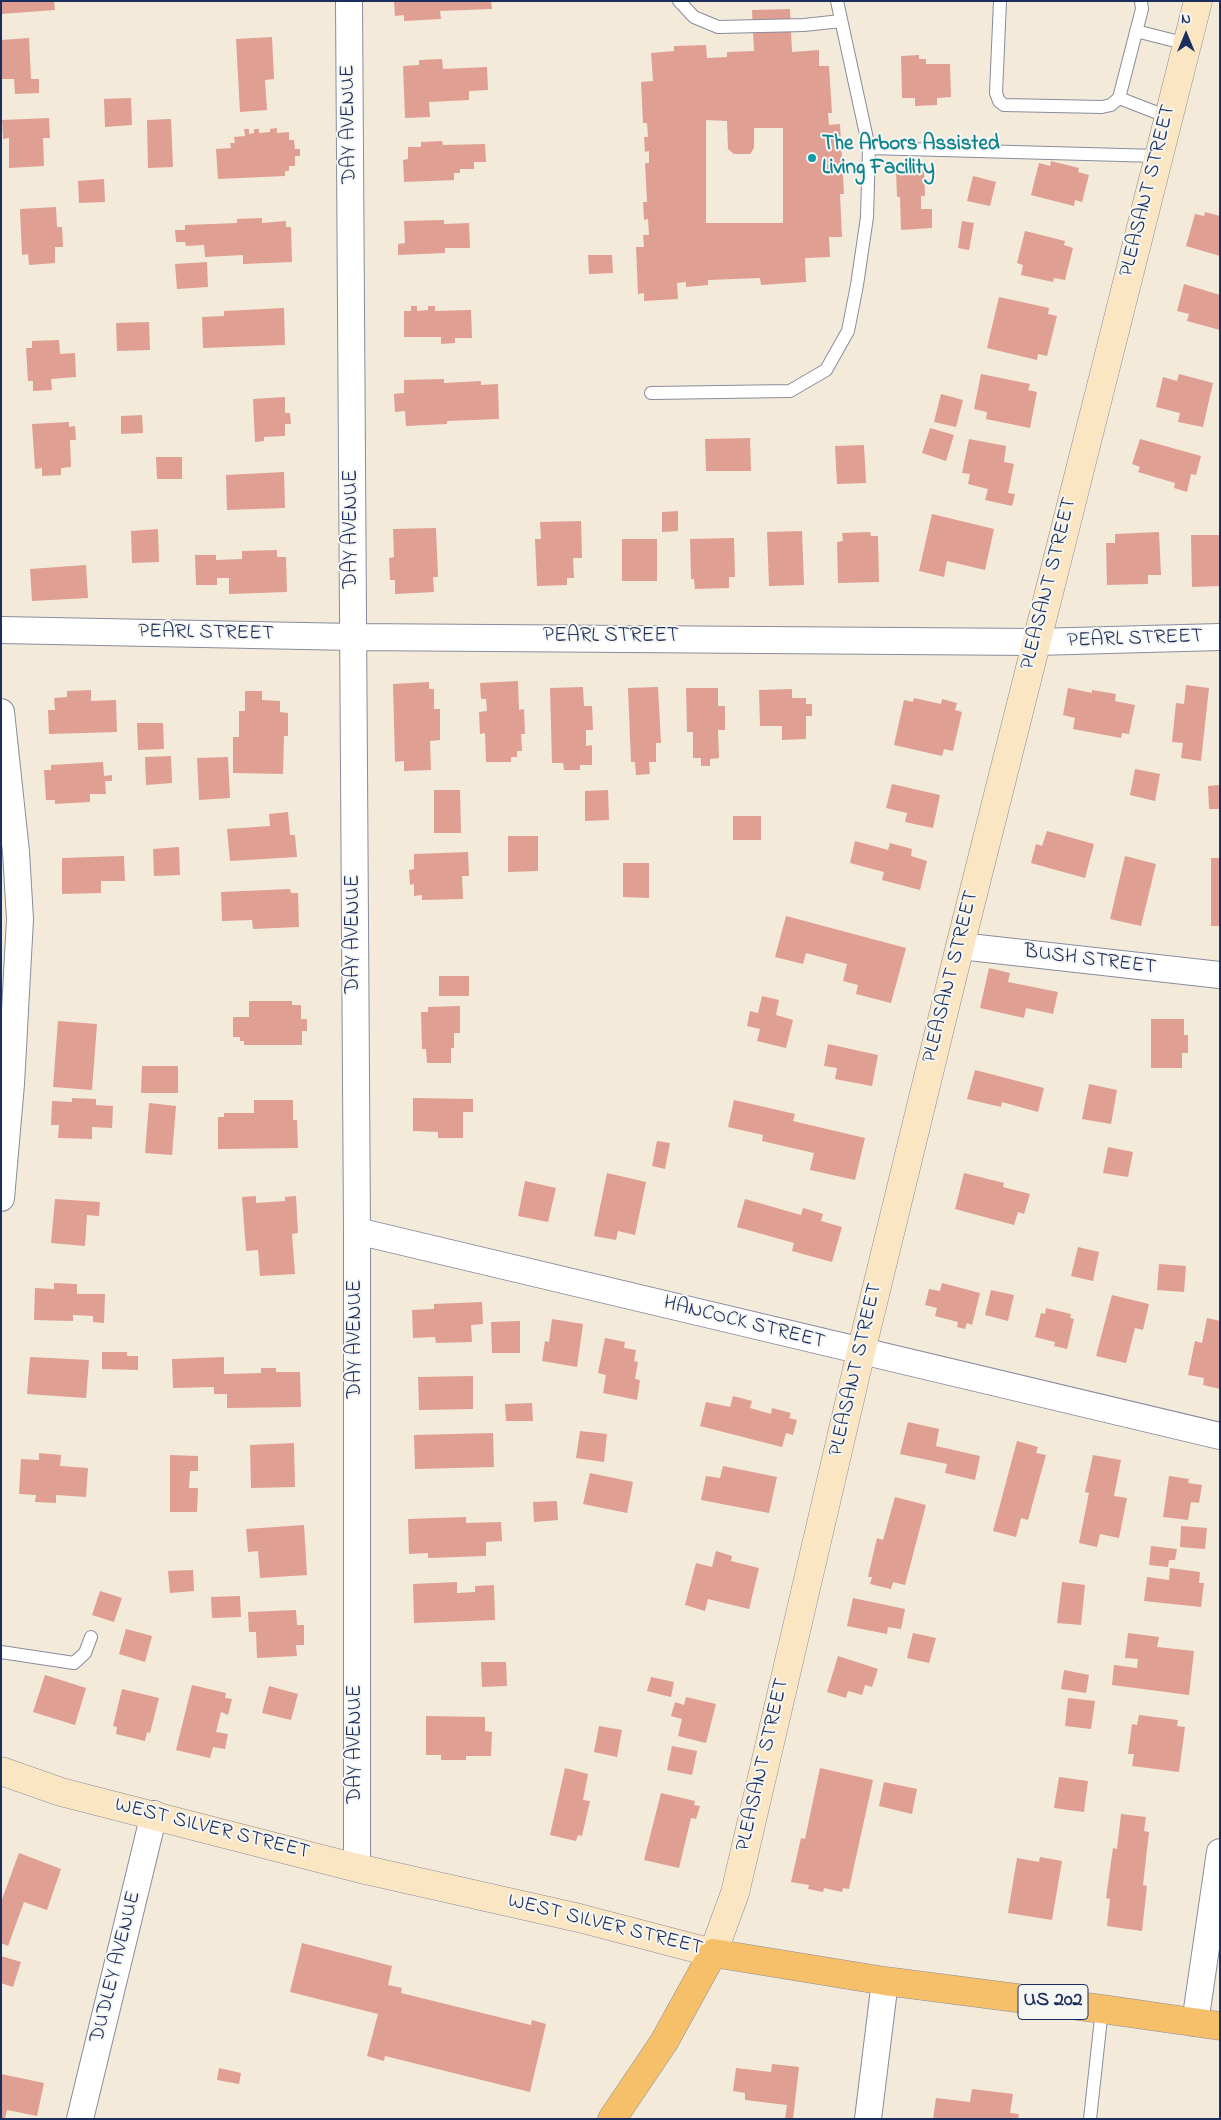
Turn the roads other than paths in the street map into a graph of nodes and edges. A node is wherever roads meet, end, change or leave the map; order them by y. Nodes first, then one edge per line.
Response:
1 (349, 1) edge
2 (679, 1) edge
3 (836, 1) edge
4 (1000, 1) edge
5 (1141, 1) edge
6 (1198, 1) edge
7 (841, 21) junction
8 (1136, 31) junction
9 (1187, 44) junction
10 (1119, 98) junction
11 (1168, 117) junction
12 (869, 148) junction
13 (1158, 156) junction
14 (651, 393) dead end
15 (1, 630) edge
16 (354, 637) junction
17 (1220, 637) edge
18 (1036, 642) junction
19 (1, 712) edge
20 (960, 946) junction
21 (1220, 975) edge
22 (1, 1198) edge
23 (357, 1231) junction
24 (861, 1352) junction
25 (1220, 1436) edge
26 (91, 1637) dead end
27 (1, 1652) edge
28 (1, 1771) edge
29 (154, 1814) junction
30 (1220, 1852) edge
31 (357, 1868) junction
32 (712, 1953) junction
33 (885, 1981) junction
34 (1102, 2009) junction
35 (1208, 2025) edge
36 (80, 2119) edge
37 (612, 2119) edge
38 (868, 2119) edge
39 (1090, 2119) edge

1 - 16 street, DAY AVENUE
2 - 7 lane
3 - 7 lane
4 - 10 lane
5 - 8 lane
6 - 9 street, PLEASANT STREET
7 - 12 lane
8 - 9 lane
8 - 10 lane
9 - 11 street, PLEASANT STREET
10 - 11 lane
11 - 13 street, PLEASANT STREET
12 - 13 lane
12 - 14 lane
13 - 18 street, PLEASANT STREET
15 - 16 street, PEARL STREET
16 - 18 street, PEARL STREET
16 - 23 street, DAY AVENUE
17 - 18 street, PEARL STREET
18 - 20 street, PLEASANT STREET
19 - 22 street
20 - 21 street, BUSH STREET
20 - 24 street, PLEASANT STREET
23 - 24 street, HANCOCK STREET
23 - 31 street, DAY AVENUE
24 - 25 street, HANCOCK STREET
24 - 32 street, PLEASANT STREET
26 - 27 lane
28 - 29 street, WEST SILVER STREET
29 - 31 street, WEST SILVER STREET
29 - 36 street, DUDLEY AVENUE
30 - 35 street
31 - 32 street, WEST SILVER STREET
32 - 33 highway, WEST SILVER STREET / US 202
32 - 37 highway
33 - 34 highway, WEST SILVER STREET / US 202
33 - 38 street
34 - 35 highway, WEST SILVER STREET / US 202
34 - 39 lane

